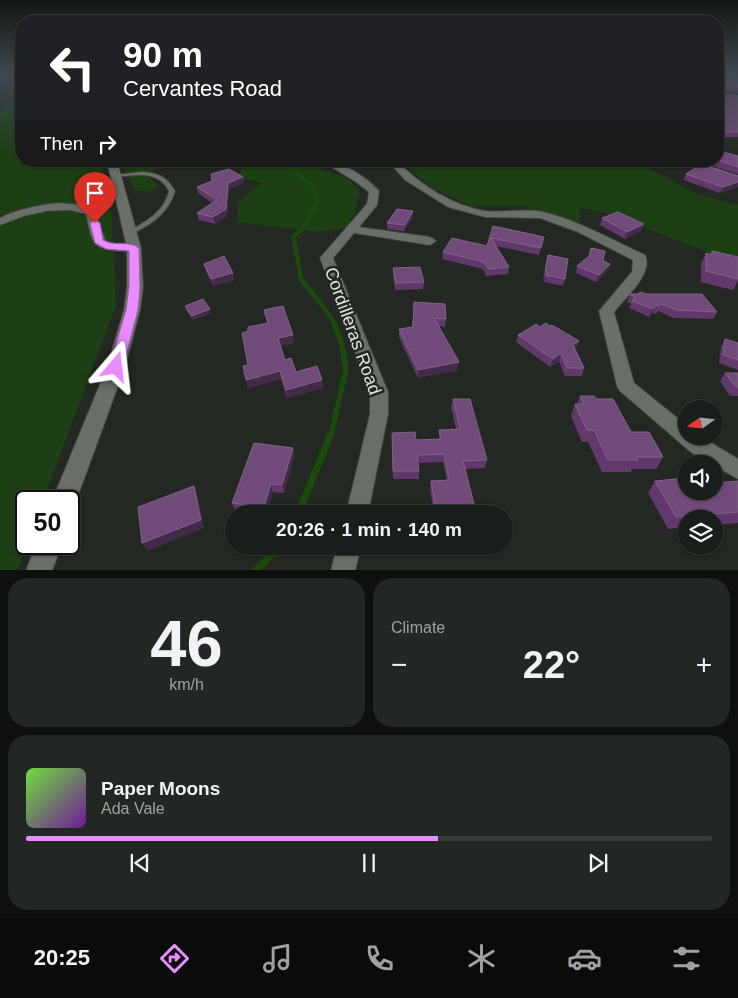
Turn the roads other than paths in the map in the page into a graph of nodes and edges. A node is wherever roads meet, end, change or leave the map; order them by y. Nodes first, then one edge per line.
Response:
1 (337, 167) edge
2 (398, 167) edge
3 (702, 167) edge
4 (114, 168) edge
5 (738, 179) edge
6 (0, 222) edge
7 (351, 229) junction
8 (133, 240) junction
9 (430, 241) dead end
10 (738, 470) edge
11 (68, 490) edge
12 (359, 505) edge
13 (45, 555) edge
14 (347, 555) edge
15 (39, 570) edge
16 (343, 570) edge

1 - 7 street, Cordilleras Road
2 - 10 street
3 - 5 street
4 - 8 main road
4 - 8 lane
6 - 8 street
7 - 9 street
7 - 12 street, Cordilleras Road
8 - 11 main road
13 - 15 main road
14 - 16 street

